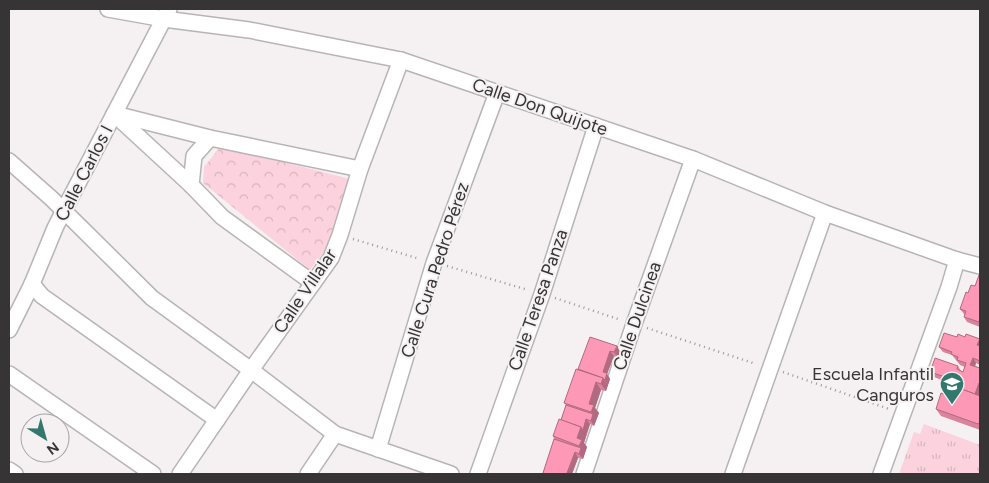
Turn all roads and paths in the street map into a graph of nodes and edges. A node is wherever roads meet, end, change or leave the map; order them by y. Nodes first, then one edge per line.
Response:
1 (108, 9) edge
2 (167, 14) edge
3 (401, 60) junction
4 (497, 92) junction
5 (114, 114) junction
6 (596, 126) junction
7 (210, 138) junction
8 (693, 158) junction
9 (9, 161) edge
10 (360, 169) junction
11 (191, 185) junction
12 (64, 210) junction
13 (825, 213) junction
14 (957, 260) junction
15 (980, 266) edge
16 (313, 283) junction
17 (32, 284) junction
18 (9, 330) edge
19 (251, 370) junction
20 (9, 374) edge
21 (217, 420) junction
22 (334, 434) junction
23 (378, 449) junction
24 (9, 470) edge
25 (15, 474) edge
26 (153, 474) edge
27 (180, 474) edge
28 (308, 474) edge
29 (451, 474) edge
30 (478, 474) edge
31 (584, 474) edge
32 (733, 474) edge
33 (881, 474) edge

1 - 2 street, Calle Don Quijote
2 - 3 street, Calle Don Quijote
2 - 5 street, Calle Carlos I
3 - 4 street, Calle Don Quijote
3 - 10 street, Calle Villalar
4 - 6 street, Calle Don Quijote
4 - 23 street, Calle Cura Pedro Pérez
5 - 7 street
5 - 11 street
5 - 12 street, Calle Carlos I
6 - 8 street, Calle Don Quijote
6 - 30 street, Calle Teresa Panza
7 - 10 street
7 - 11 street
8 - 13 street, Calle Don Quijote
8 - 31 street, Calle Dulcinea
9 - 12 street
10 - 16 street, Calle Villalar
11 - 16 street
12 - 17 street, Calle Carlos I
12 - 19 street
13 - 14 street, Calle Don Quijote
13 - 32 street
14 - 15 street, Calle Don Quijote
14 - 33 street
16 - 19 street, Calle Villalar
17 - 18 street, Calle Carlos I
17 - 21 street
19 - 21 street, Calle Villalar
19 - 22 street
20 - 26 street
21 - 27 street, Calle Villalar
22 - 23 street
22 - 28 street
23 - 29 street
24 - 25 street

